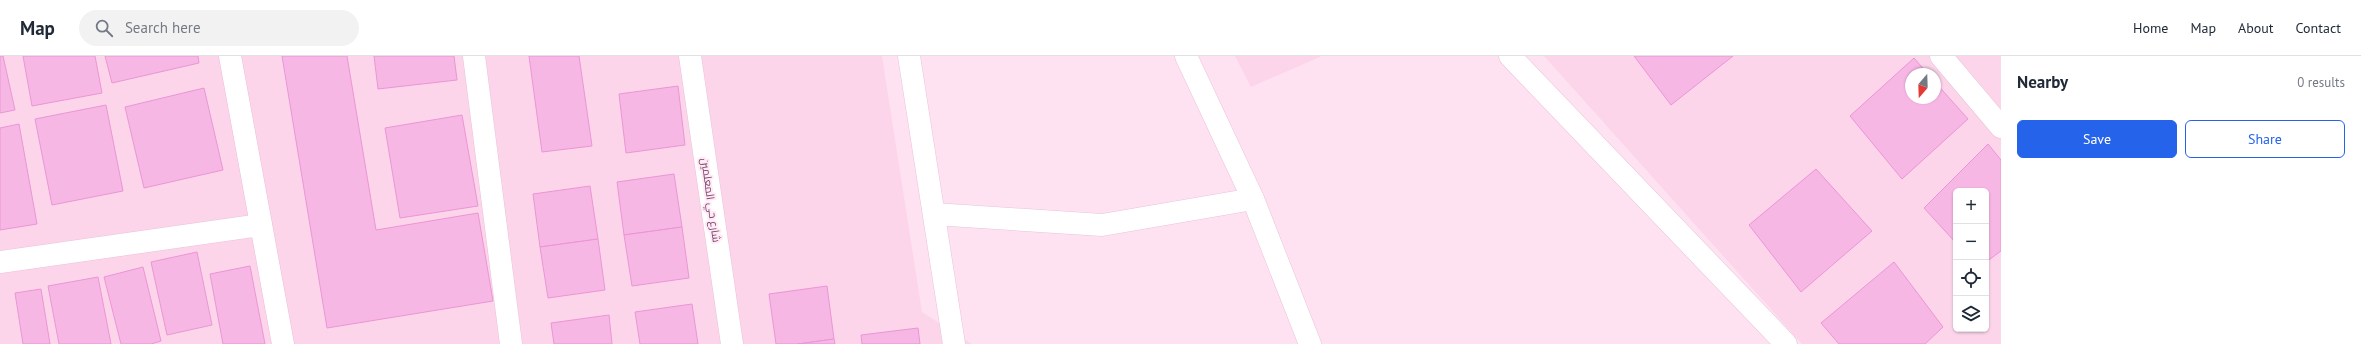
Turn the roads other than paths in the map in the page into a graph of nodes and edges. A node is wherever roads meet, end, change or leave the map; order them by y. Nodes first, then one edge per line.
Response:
1 (230, 56) edge
2 (474, 56) edge
3 (690, 56) edge
4 (909, 56) edge
5 (1186, 56) edge
6 (1510, 56) edge
7 (1941, 56) edge
8 (2001, 127) edge
9 (1253, 200) junction
10 (934, 214) junction
11 (261, 225) junction
12 (0, 262) edge
13 (283, 344) edge
14 (511, 344) edge
15 (732, 344) edge
16 (954, 344) edge
17 (1310, 344) edge
18 (1786, 344) edge

1 - 11 street
2 - 14 street
3 - 15 street, شارع حي المعلمين
4 - 10 street
5 - 9 street
6 - 18 street
7 - 8 street
9 - 10 street
9 - 17 street
10 - 16 street
11 - 12 street
11 - 13 street

